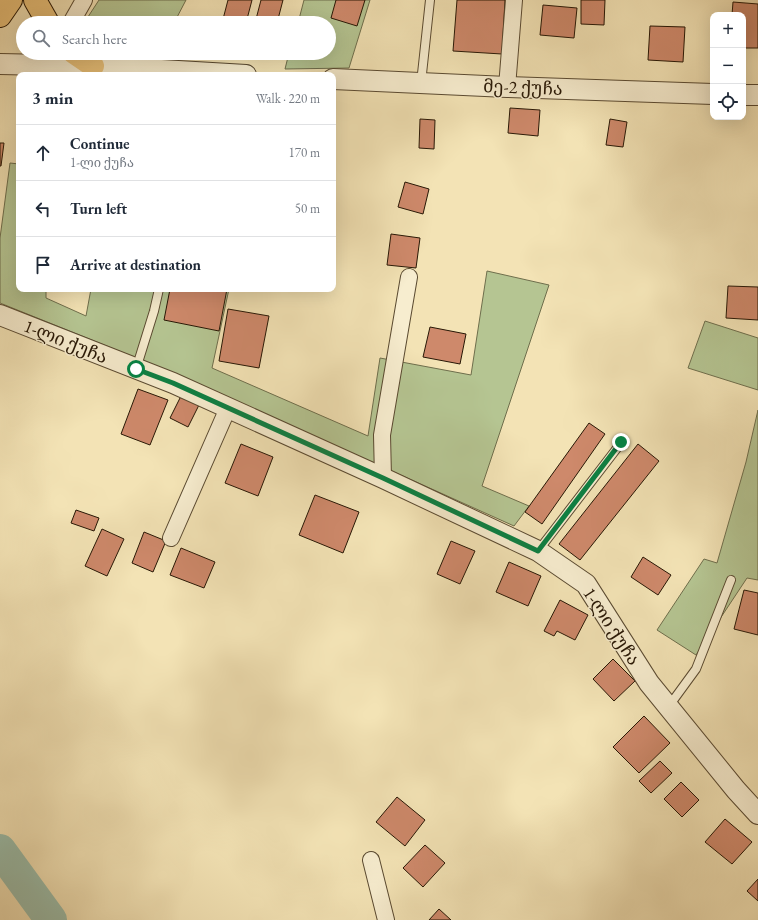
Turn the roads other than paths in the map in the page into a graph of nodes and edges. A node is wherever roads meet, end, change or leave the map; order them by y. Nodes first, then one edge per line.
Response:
1 (11, 0) edge
2 (35, 0) edge
3 (84, 0) edge
4 (430, 0) edge
5 (514, 0) edge
6 (0, 16) edge
7 (44, 16) edge
8 (75, 16) edge
9 (42, 60) edge
10 (58, 60) edge
11 (84, 60) edge
12 (0, 64) edge
13 (93, 66) junction
14 (182, 72) edge
15 (336, 79) edge
16 (421, 82) junction
17 (507, 87) junction
18 (710, 94) edge
19 (746, 95) edge
20 (758, 96) edge
21 (409, 277) dead end
22 (158, 292) edge
23 (0, 315) edge
24 (136, 369) junction
25 (228, 408) junction
26 (621, 442) dead end
27 (383, 478) junction
28 (171, 538) dead end
29 (538, 551) junction
30 (731, 580) dead end
31 (668, 706) junction
32 (758, 814) edge
33 (371, 860) dead end
34 (386, 920) edge

1 - 6 highway
2 - 7 highway
3 - 8 street
4 - 16 lane
5 - 17 street
9 - 12 street
10 - 13 street
11 - 13 highway
13 - 14 street
15 - 16 street, მე-2 ქუჩა
16 - 17 street, მე-2 ქუჩა
17 - 18 street, მე-2 ქუჩა
19 - 20 street
21 - 27 street
22 - 24 lane
23 - 24 street, 1-ლი ქუჩა
24 - 25 street, 1-ლი ქუჩა
25 - 27 street, 1-ლი ქუჩა
25 - 28 street
26 - 29 lane
27 - 29 street, 1-ლი ქუჩა
29 - 31 street, 1-ლი ქუჩა
30 - 31 lane
31 - 32 street, 1-ლი ქუჩა
33 - 34 street

